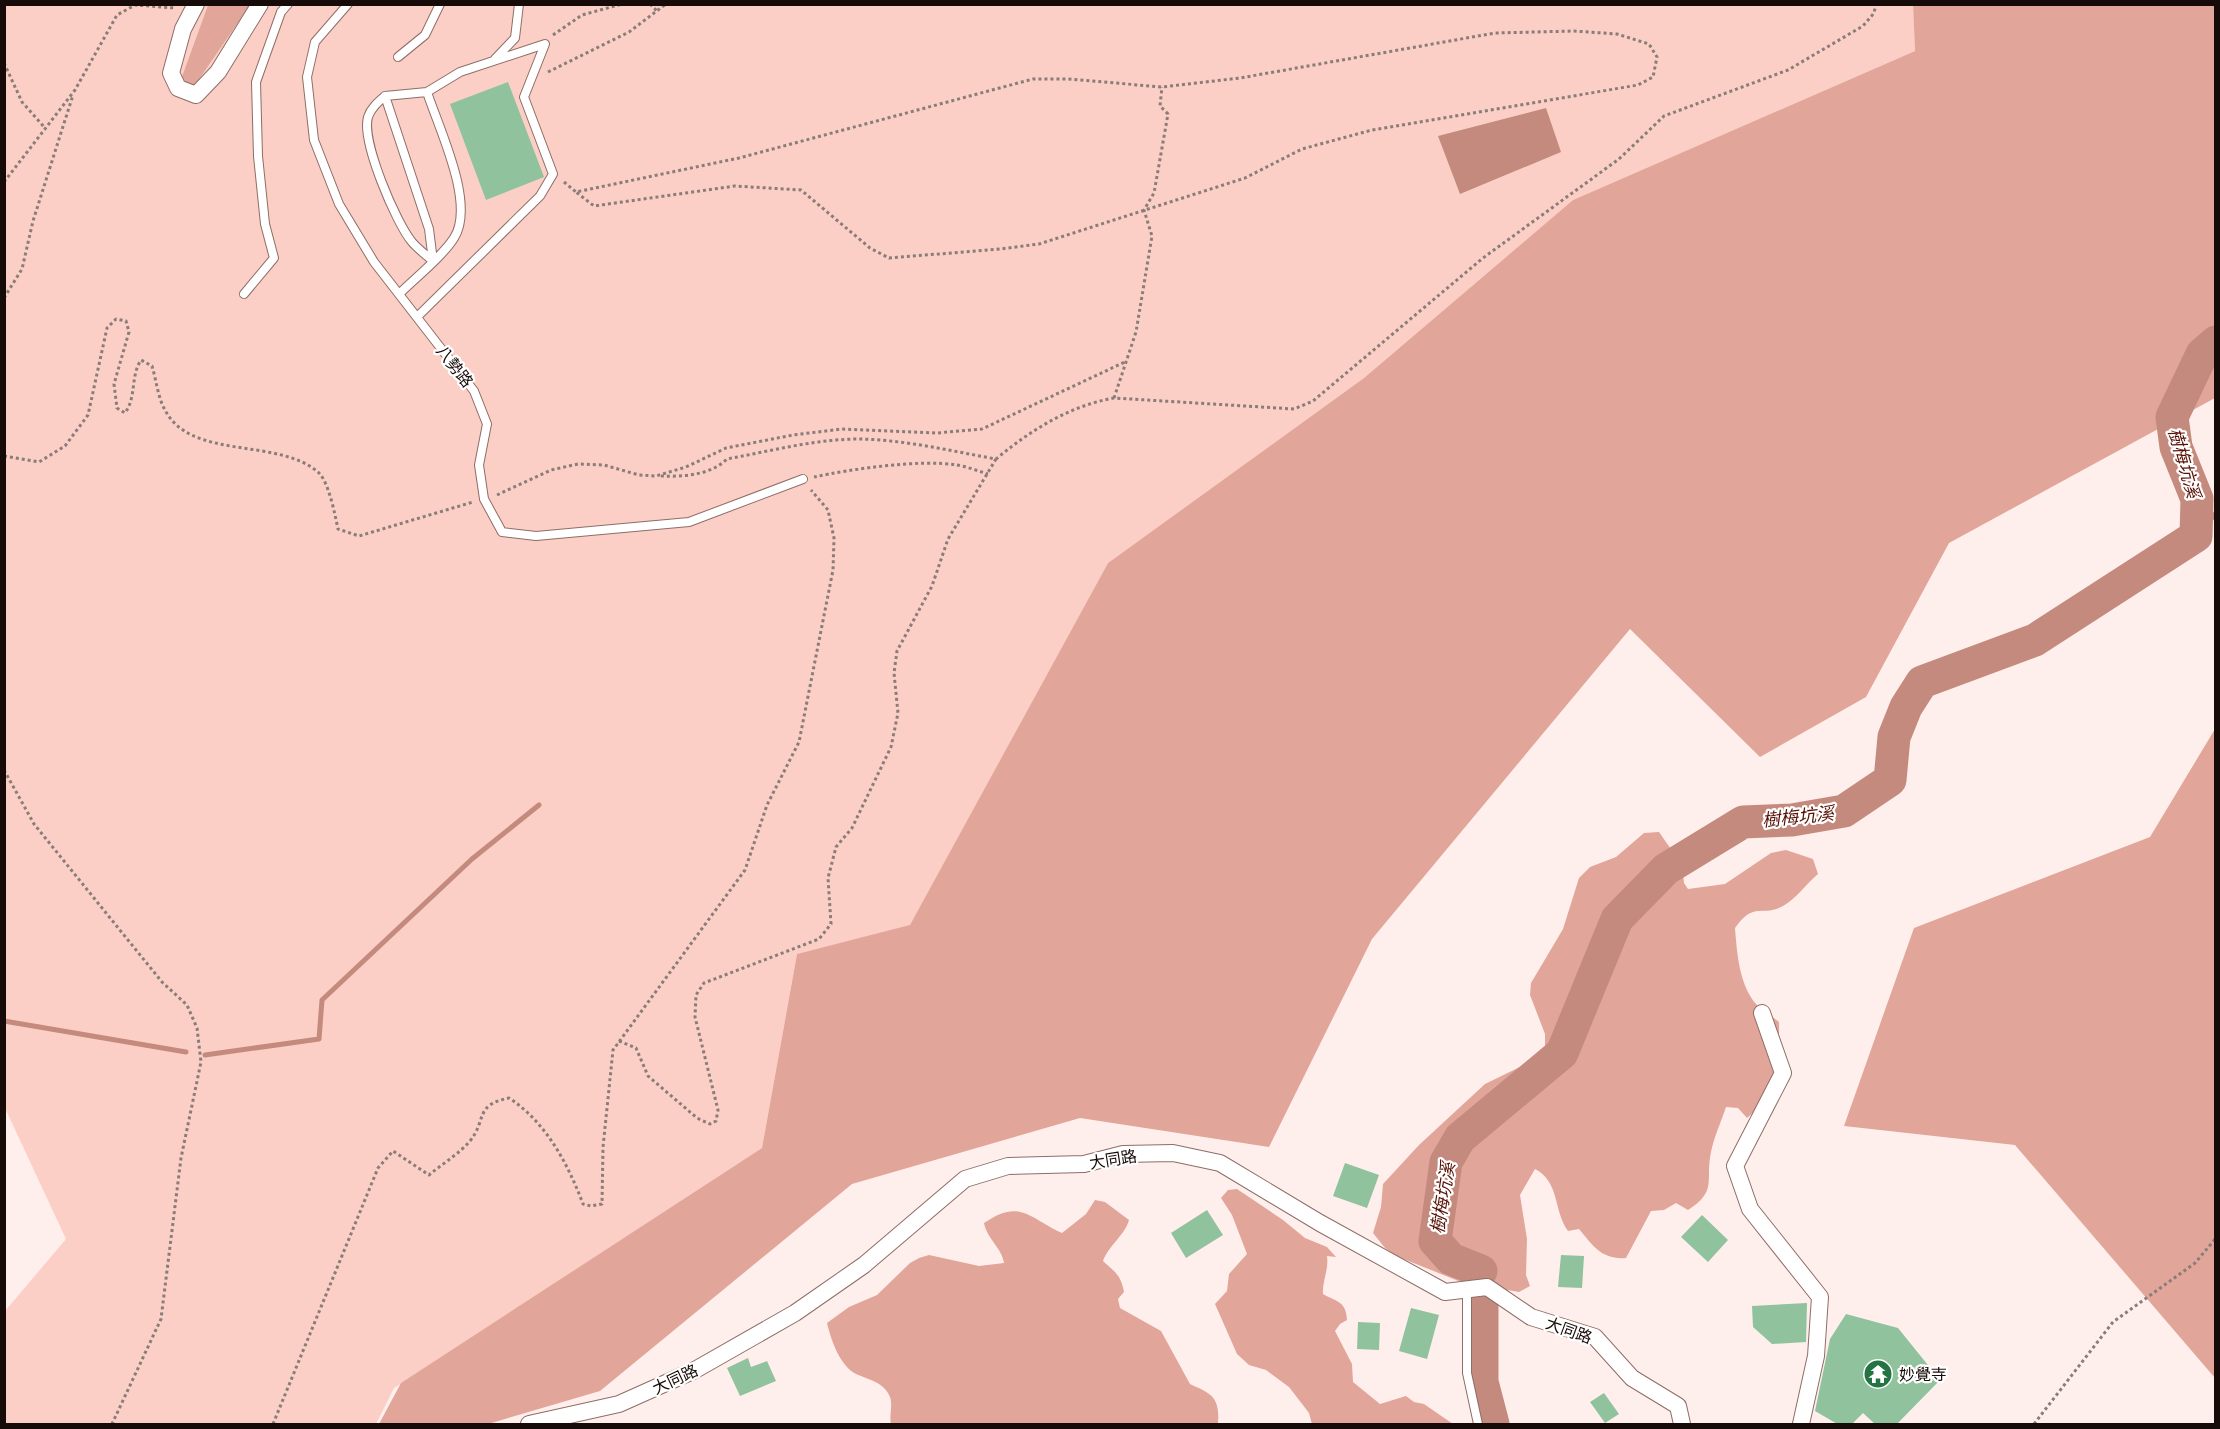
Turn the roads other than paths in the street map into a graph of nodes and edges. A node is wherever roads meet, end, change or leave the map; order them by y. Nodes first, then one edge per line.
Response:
1 (260, 4) edge
2 (288, 4) edge
3 (348, 4) edge
4 (440, 4) edge
5 (519, 4) edge
6 (194, 8) edge
7 (398, 57) dead end
8 (492, 61) junction
9 (427, 92) junction
10 (385, 96) junction
11 (433, 261) junction
12 (244, 294) dead end
13 (399, 294) junction
14 (417, 317) junction
15 (803, 479) road end
16 (1762, 1013) dead end
17 (1467, 1289) junction
18 (529, 1425) edge
19 (1478, 1425) edge
20 (1682, 1425) edge
21 (1801, 1425) edge

1 - 6 street
2 - 12 lane
3 - 13 lane, 八勢路
4 - 7 lane
5 - 8 lane
8 - 9 lane
8 - 14 lane
9 - 10 lane
9 - 11 lane
10 - 11 lane
10 - 11 lane
11 - 13 lane
13 - 14 lane, 八勢路
14 - 15 lane, 八勢路
16 - 21 street
17 - 18 street, 大同路
17 - 19 lane
17 - 20 street, 大同路

